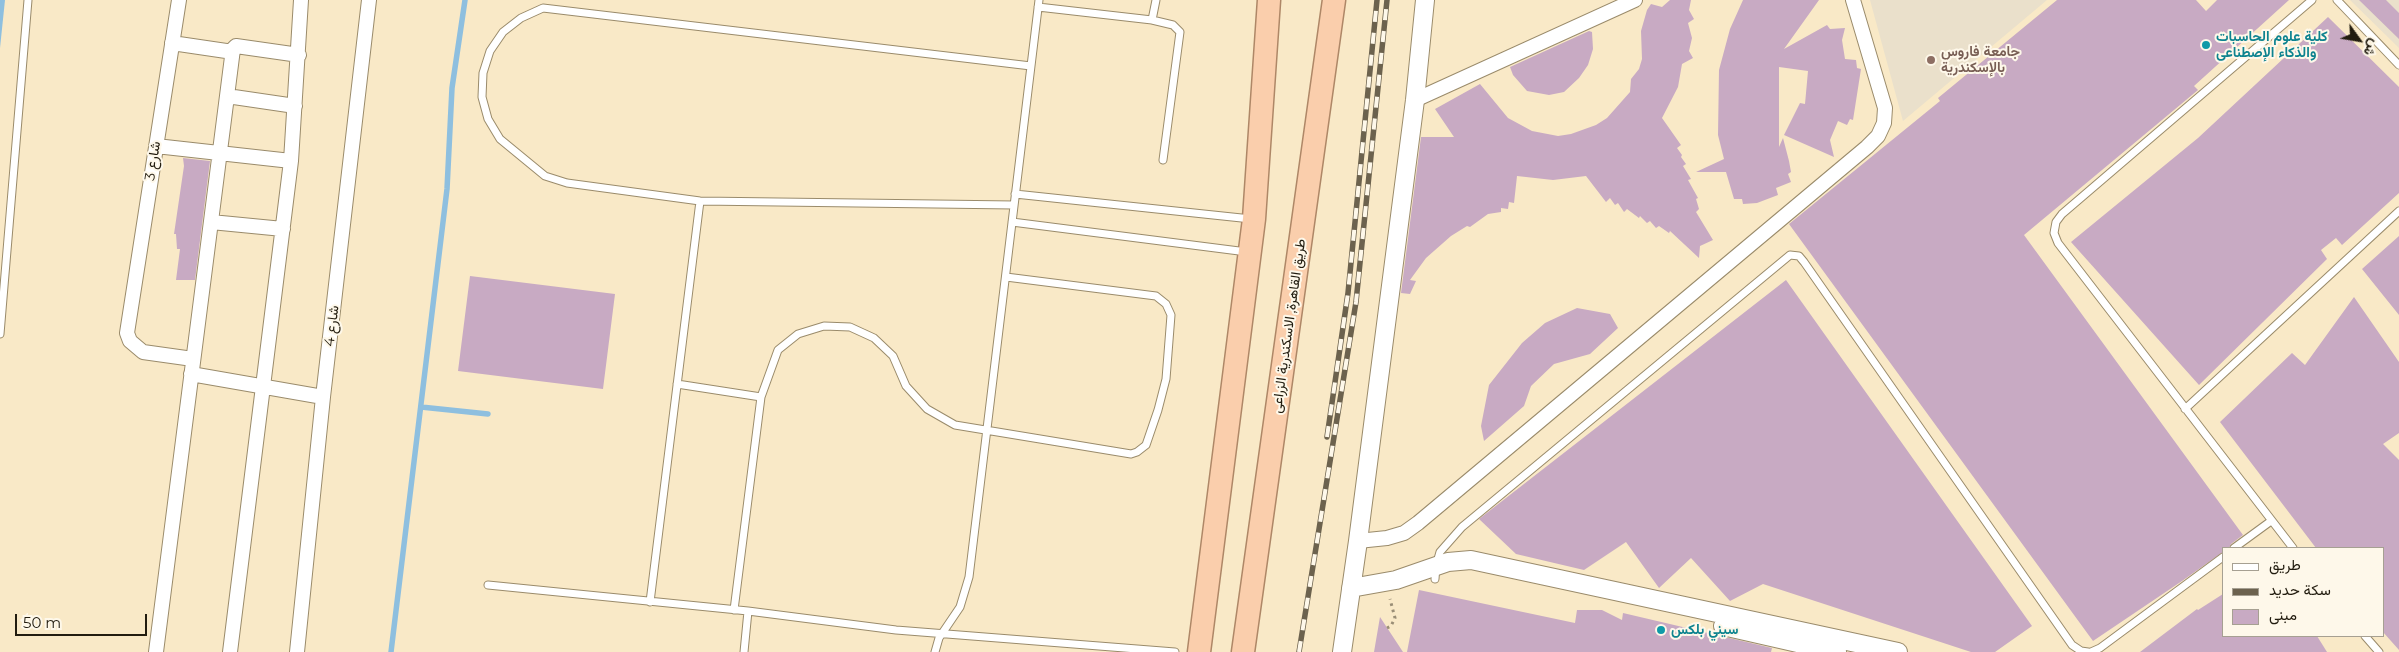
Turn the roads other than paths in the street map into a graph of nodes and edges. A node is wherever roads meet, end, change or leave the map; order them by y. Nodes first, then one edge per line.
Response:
1 (28, 0) edge
2 (179, 0) edge
3 (301, 0) edge
4 (369, 0) edge
5 (1156, 0) edge
6 (1269, 0) edge
7 (1285, 0) edge
8 (1334, 0) edge
9 (1425, 0) edge
10 (1635, 0) edge
11 (1852, 0) edge
12 (2312, 0) edge
13 (2337, 0) edge
14 (1038, 3) edge
15 (1152, 20) junction
16 (172, 43) junction
17 (233, 52) junction
18 (1264, 53) junction
19 (299, 55) junction
20 (2399, 65) edge
21 (1031, 66) junction
22 (227, 96) junction
23 (1415, 100) junction
24 (295, 106) junction
25 (156, 146) junction
26 (220, 153) junction
27 (1163, 160) dead end
28 (290, 161) junction
29 (1015, 194) junction
30 (700, 201) junction
31 (1014, 205) junction
32 (2399, 210) edge
33 (1254, 219) junction
34 (211, 222) junction
35 (1012, 222) junction
36 (283, 229) junction
37 (1250, 253) junction
38 (1006, 277) junction
39 (0, 334) edge
40 (193, 359) junction
41 (191, 374) junction
42 (677, 384) junction
43 (263, 387) junction
44 (761, 396) junction
45 (323, 397) junction
46 (2185, 409) junction
47 (987, 431) junction
48 (2270, 521) junction
49 (1358, 541) junction
50 (2235, 547) edge
51 (2292, 547) edge
52 (2222, 558) edge
53 (1435, 573) junction
54 (488, 585) dead end
55 (1350, 594) junction
56 (650, 602) junction
57 (734, 610) junction
58 (748, 611) junction
59 (944, 632) junction
60 (1774, 632) junction
61 (2367, 637) edge
62 (156, 652) edge
63 (230, 652) edge
64 (297, 652) edge
65 (744, 652) edge
66 (935, 652) edge
67 (1175, 652) edge
68 (1199, 652) edge
69 (1243, 652) edge
70 (1342, 652) edge
71 (1837, 652) edge
72 (1898, 652) edge
73 (2090, 652) edge
74 (2379, 652) edge

1 - 39 lane
2 - 16 street, شارع 3
3 - 19 street
4 - 45 street, شارع 4
5 - 15 lane
6 - 18 highway
7 - 18 highway
8 - 69 highway, طريق القاهرة, الاسكندرية الزراعى
9 - 23 street
10 - 23 street
11 - 49 street
12 - 46 lane
13 - 20 lane
14 - 15 lane
14 - 21 lane
15 - 27 lane
16 - 17 street
16 - 25 street, شارع 3
17 - 19 street
17 - 22 street
18 - 33 highway
19 - 24 street
21 - 29 lane
21 - 30 lane
22 - 24 street
22 - 26 street
23 - 49 street
24 - 28 street
25 - 26 street
25 - 40 street, شارع 3
26 - 28 street
26 - 34 street
28 - 36 street
29 - 31 lane
29 - 33 lane
30 - 31 lane
30 - 42 lane
31 - 35 lane
32 - 46 lane
33 - 37 highway
34 - 36 street
34 - 40 street
35 - 37 lane
35 - 38 lane
36 - 43 street
37 - 68 highway
38 - 47 lane
38 - 47 lane
40 - 41 street
41 - 43 street
41 - 62 street
42 - 44 lane
42 - 56 lane
43 - 45 street
43 - 63 street
44 - 47 lane
44 - 57 lane
45 - 64 street, شارع 4
46 - 48 lane
47 - 59 lane
48 - 50 lane
48 - 51 lane
49 - 55 street
52 - 73 lane
53 - 55 street
53 - 55 street
53 - 60 street
53 - 73 lane
54 - 56 lane
55 - 70 street
56 - 57 lane
57 - 58 lane
58 - 59 lane
58 - 65 lane
59 - 66 lane
59 - 67 lane
60 - 71 street
60 - 72 street
61 - 74 lane

